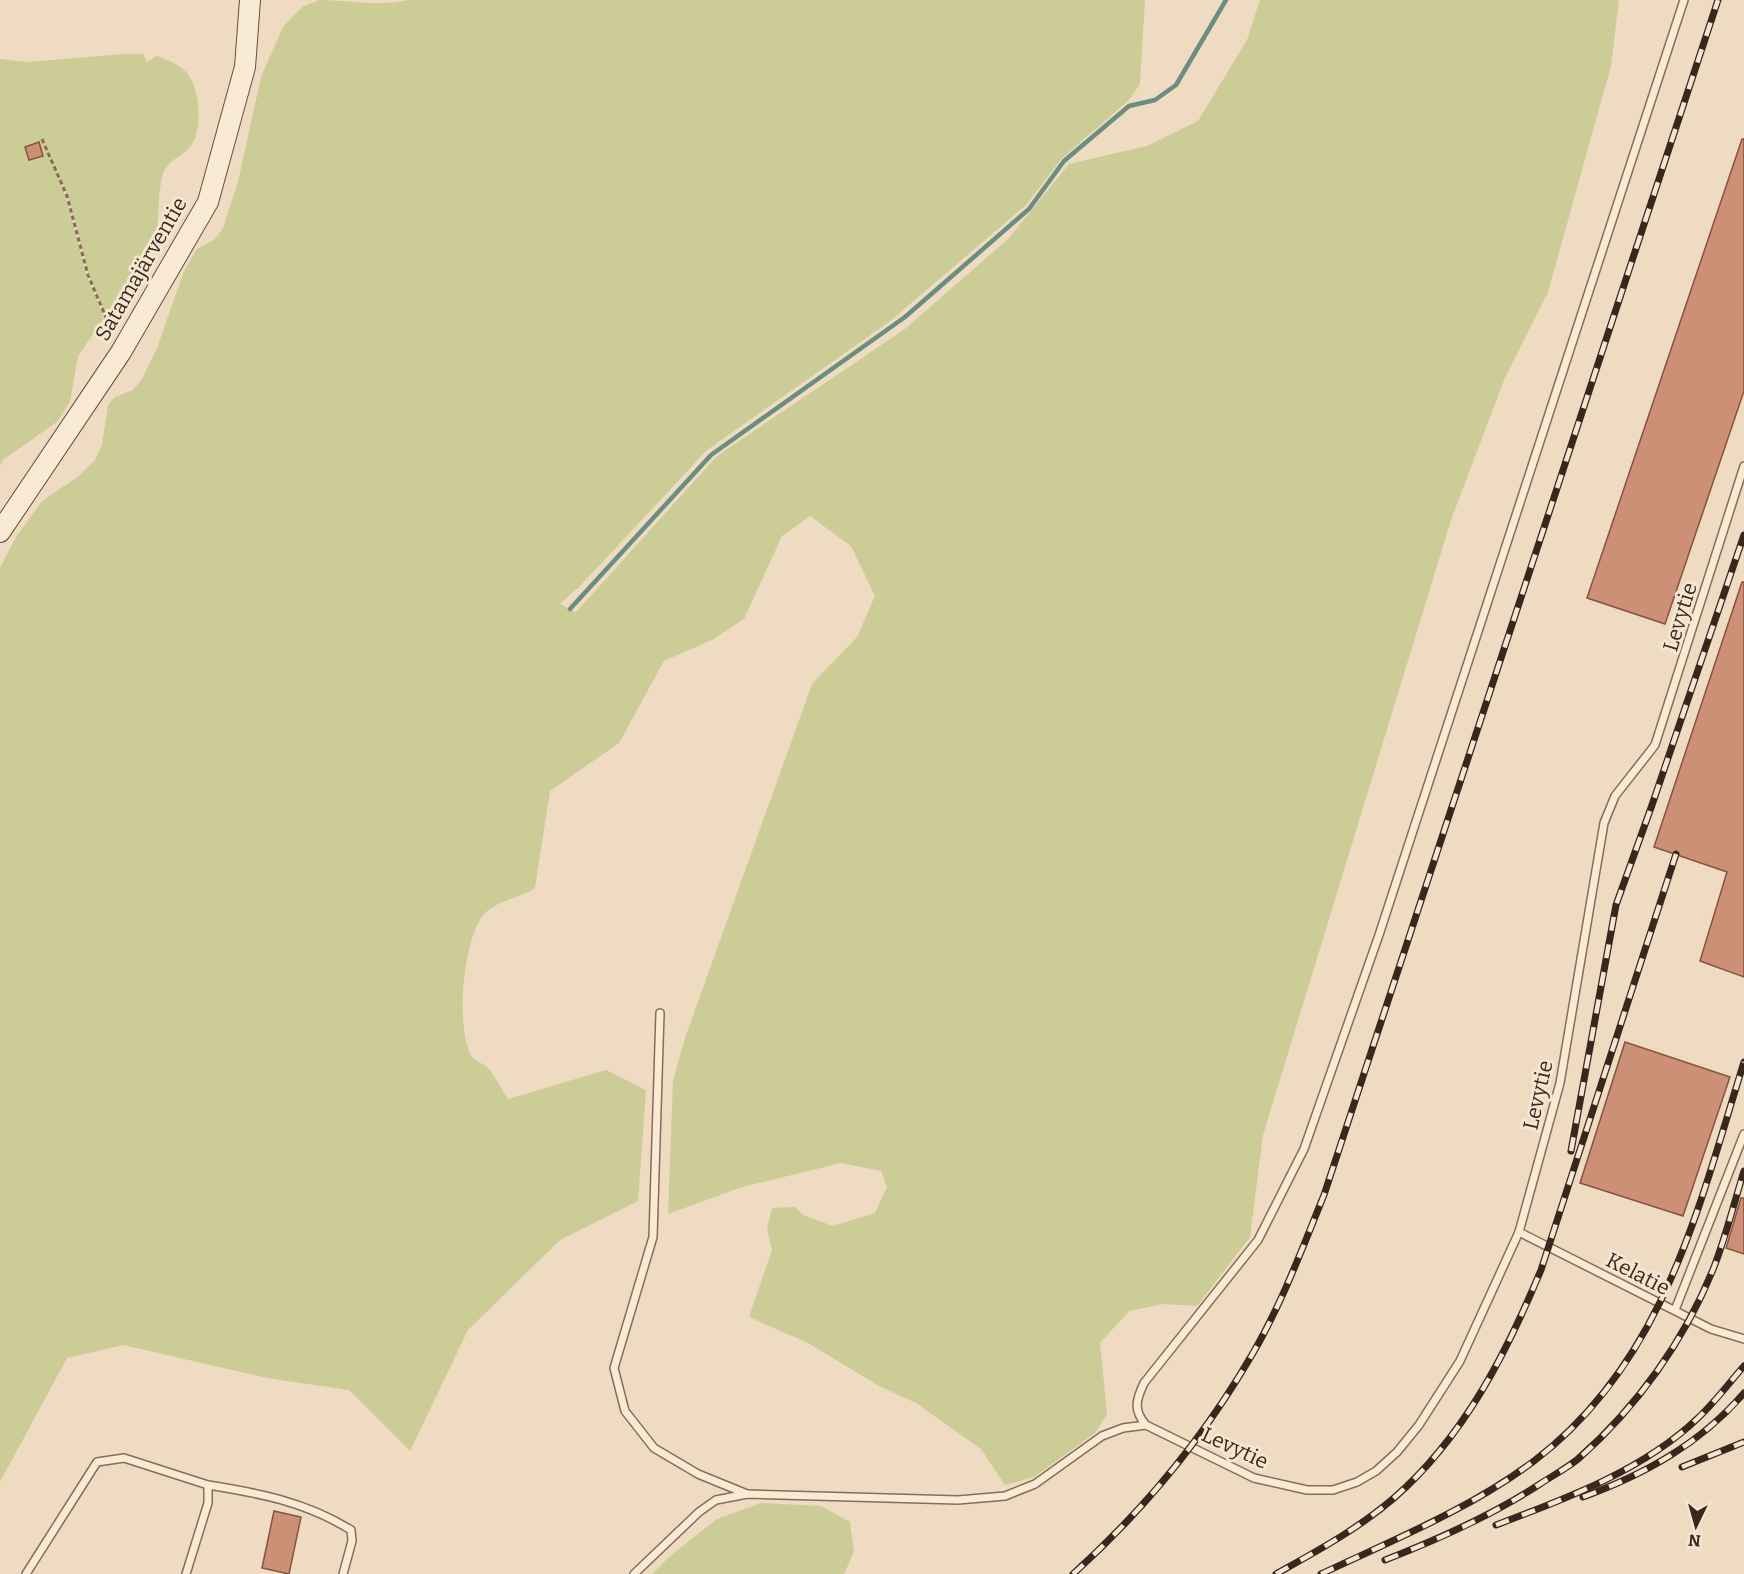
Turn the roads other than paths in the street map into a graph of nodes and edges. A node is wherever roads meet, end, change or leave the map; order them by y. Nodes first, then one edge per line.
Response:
1 (250, 0) edge
2 (1684, 0) edge
3 (1744, 466) edge
4 (0, 532) edge
5 (660, 1013) dead end
6 (1744, 1134) edge
7 (1519, 1232) junction
8 (1675, 1310) junction
9 (1744, 1339) edge
10 (1146, 1425) junction
11 (208, 1485) junction
12 (747, 1494) junction
13 (26, 1574) edge
14 (186, 1574) edge
15 (343, 1574) edge
16 (634, 1574) edge

1 - 4 street, Satamajärventie
2 - 10 lane
3 - 7 lane, Levytie
5 - 12 lane
6 - 8 lane
7 - 8 lane, Kelatie
7 - 10 lane, Levytie
8 - 9 lane, Kelatie
10 - 12 lane
11 - 13 lane
11 - 14 lane
11 - 15 lane
12 - 16 lane

